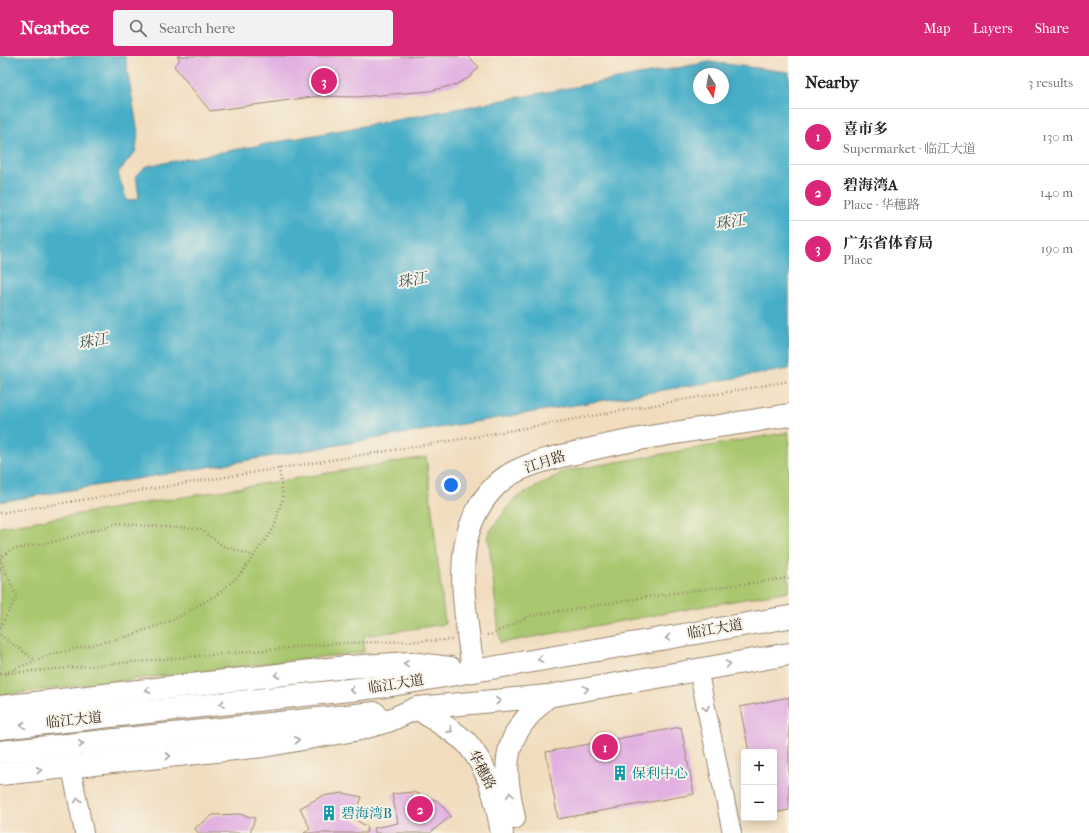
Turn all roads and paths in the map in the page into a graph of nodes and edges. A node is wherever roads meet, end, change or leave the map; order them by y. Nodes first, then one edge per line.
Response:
1 (789, 381) edge
2 (789, 415) edge
3 (279, 468) junction
4 (0, 513) edge
5 (254, 556) junction
6 (0, 568) edge
7 (4, 568) junction
8 (789, 578) edge
9 (789, 617) edge
10 (0, 627) edge
11 (493, 634) dead end
12 (0, 635) edge
13 (453, 640) dead end
14 (789, 654) edge
15 (36, 660) junction
16 (698, 669) junction
17 (473, 671) junction
18 (0, 674) edge
19 (548, 696) junction
20 (0, 707) edge
21 (417, 708) junction
22 (0, 728) edge
23 (0, 752) edge
24 (71, 767) junction
25 (0, 774) edge
26 (84, 833) edge
27 (502, 833) edge
28 (517, 833) edge
29 (732, 833) edge

1 - 3 path
2 - 17 main road, 江月路
3 - 4 path
3 - 5 path
5 - 7 path
5 - 15 path
6 - 7 path
7 - 10 path
8 - 11 path
9 -> 17 main road, 临江大道
12 - 15 path
13 - 18 path
16 -> 14 main road
15 - 18 path
19 -> 16 main road
16 -> 29 street
17 -> 20 main road
17 -> 22 main road, 临江大道
21 -> 19 main road, 临江大道
28 -> 19 main road, 华穗路
23 -> 21 main road, 临江大道
24 -> 21 main road
21 -> 27 main road, 华穗路
25 -> 24 main road
26 -> 24 street

